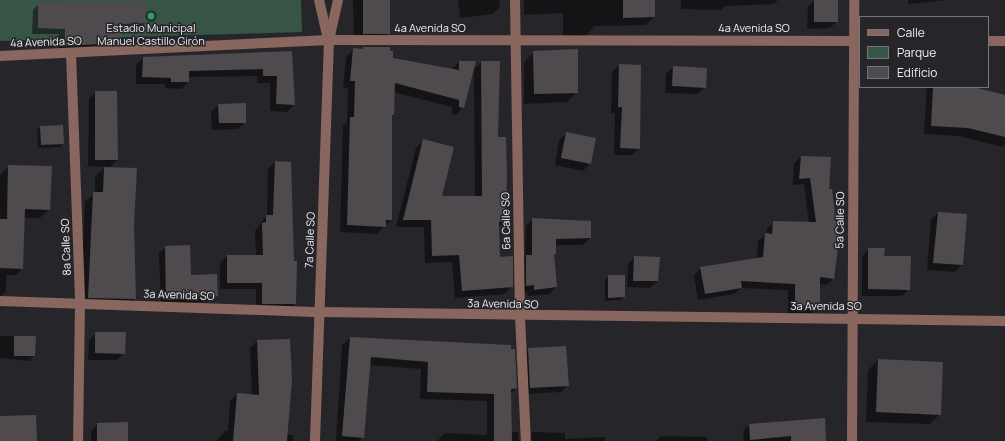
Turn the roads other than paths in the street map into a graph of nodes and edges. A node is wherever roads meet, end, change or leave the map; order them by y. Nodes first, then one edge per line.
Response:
1 (319, 0) edge
2 (338, 0) edge
3 (515, 0) edge
4 (854, 0) edge
5 (329, 40) junction
6 (515, 40) junction
7 (857, 41) edge
8 (989, 41) edge
9 (1005, 41) edge
10 (71, 53) junction
11 (0, 56) edge
12 (0, 301) edge
13 (80, 302) junction
14 (319, 312) junction
15 (520, 316) junction
16 (851, 318) junction
17 (1005, 321) edge
18 (78, 441) edge
19 (315, 441) edge
20 (526, 441) edge
21 (852, 441) edge

1 - 5 street, 7a Calle SO
2 - 5 street, 7a Calle SO
3 - 6 street, 6a Calle SO
4 - 7 street, 5a Calle SO
5 - 6 street, 4a Avenida SO
5 - 10 street, 4a Avenida SO
5 - 14 street, 7a Calle SO
6 - 7 street, 4a Avenida SO
6 - 15 street, 6a Calle SO
7 - 16 street, 5a Calle SO
8 - 9 street
10 - 11 street, 4a Avenida SO
10 - 13 street, 8a Calle SO
12 - 13 street, 3a Avenida SO
13 - 14 street, 3a Avenida SO
13 - 18 street, 8a Calle SO
14 - 15 street, 3a Avenida SO
14 - 19 street, 7a Calle SO
15 - 16 street, 3a Avenida SO
15 - 20 street, 6a Calle SO
16 - 17 street, 3a Avenida SO
16 - 21 street, 5a Calle SO

